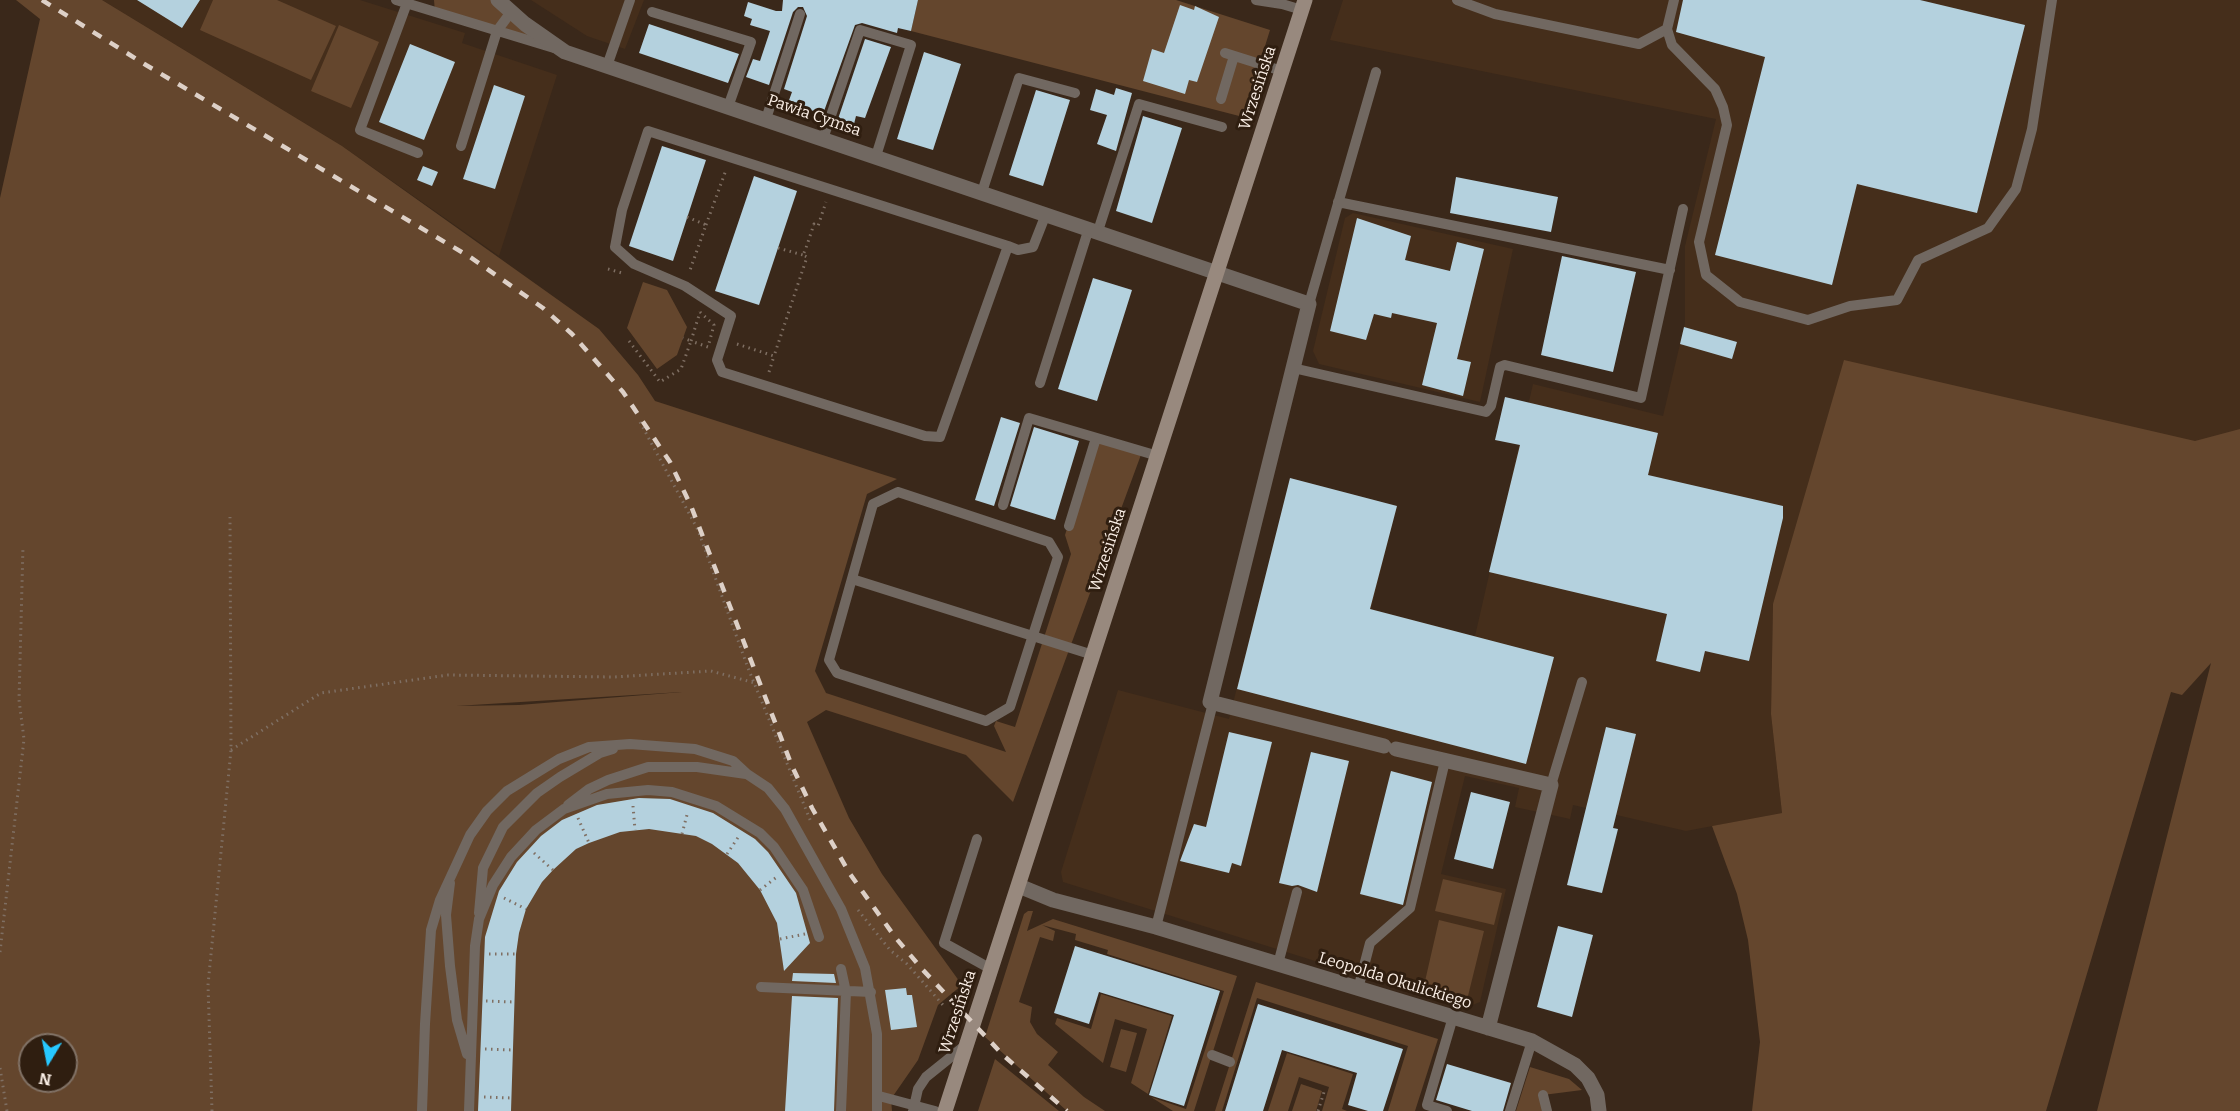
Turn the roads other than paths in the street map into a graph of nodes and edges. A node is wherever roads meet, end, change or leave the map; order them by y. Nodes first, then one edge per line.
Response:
1 (434, 0) edge
2 (498, 0) edge
3 (630, 0) edge
4 (1256, 0) edge
5 (1457, 0) edge
6 (1674, 0) edge
7 (2052, 0) edge
8 (402, 2) edge
9 (1304, 5) edge
10 (435, 12) junction
11 (511, 12) junction
12 (652, 12) dead end
13 (800, 14) dead end
14 (1666, 29) junction
15 (497, 31) junction
16 (565, 52) junction
17 (607, 66) junction
18 (1282, 70) junction
19 (1376, 72) dead end
20 (1075, 93) dead end
21 (1221, 99) dead end
22 (728, 107) junction
23 (766, 119) junction
24 (1222, 128) dead end
25 (823, 139) junction
26 (461, 146) dead end
27 (418, 153) dead end
28 (876, 156) junction
29 (982, 192) junction
30 (1338, 202) junction
31 (1683, 209) dead end
32 (1046, 214) junction
33 (1094, 230) junction
34 (1008, 246) junction
35 (1670, 270) junction
36 (1218, 272) junction
37 (1309, 304) junction
38 (1293, 368) junction
39 (1040, 383) dead end
40 (1096, 438) junction
41 (1158, 456) junction
42 (1003, 505) dead end
43 (1069, 526) dead end
44 (852, 579) junction
45 (1032, 636) junction
46 (1093, 655) junction
47 (1582, 682) dead end
48 (1213, 703) junction
49 (630, 744) junction
50 (1445, 761) junction
51 (747, 774) junction
52 (1551, 785) junction
53 (564, 809) junction
54 (977, 839) dead end
55 (452, 868) junction
56 (1019, 886) junction
57 (1297, 892) dead end
58 (479, 920) junction
59 (1156, 927) junction
60 (814, 935) road end
61 (1278, 964) junction
62 (841, 969) dead end
63 (991, 969) junction
64 (761, 987) dead end
65 (1358, 989) junction
66 (846, 992) junction
67 (871, 992) junction
68 (1453, 1017) junction
69 (1488, 1028) junction
70 (1532, 1041) junction
71 (967, 1044) junction
72 (1212, 1055) dead end
73 (1230, 1062) dead end
74 (470, 1066) junction
75 (1543, 1095) dead end
76 (879, 1096) junction
77 (914, 1108) edge
78 (422, 1111) edge
79 (469, 1111) edge
80 (841, 1111) edge
81 (877, 1111) edge
82 (935, 1111) edge
83 (945, 1111) edge
84 (1447, 1111) edge
85 (1510, 1111) edge
86 (1547, 1111) edge
87 (1599, 1111) edge

1 - 10 lane
2 - 11 street
3 - 17 lane
4 - 9 lane
5 - 14 lane
6 - 14 lane
7 - 14 lane
8 - 10 lane, Pawła Cymsa
8 - 27 lane
9 - 18 street, Wrzesińska
10 - 15 lane, Pawła Cymsa
11 - 15 lane
11 - 16 street
12 - 22 lane
13 - 23 lane
15 - 16 lane, Pawła Cymsa
15 - 26 lane
16 - 17 street, Pawła Cymsa
17 - 22 street, Pawła Cymsa
18 - 21 lane
18 - 36 street, Wrzesińska
19 - 30 lane
20 - 29 lane
22 - 23 street, Pawła Cymsa
23 - 25 street, Pawła Cymsa
24 - 33 lane
25 - 28 street, Pawła Cymsa
25 - 28 lane
28 - 29 street, Pawła Cymsa
29 - 32 street, Pawła Cymsa
30 - 35 lane
30 - 37 lane
31 - 35 lane
32 - 33 street, Pawła Cymsa
32 - 34 lane
33 - 36 street, Pawła Cymsa
33 - 39 lane
34 - 34 lane
35 - 38 lane
36 - 37 street, Pawła Cymsa
36 - 41 street, Wrzesińska
37 - 38 street
38 - 48 street
40 - 41 lane
40 - 42 lane
40 - 43 lane
41 - 46 street, Wrzesińska
44 - 45 lane
44 - 45 lane
44 - 45 lane
45 - 46 lane
46 - 56 street, Wrzesińska
47 - 52 lane, Leopolda Okulickiego
48 - 50 street
48 - 59 lane
49 - 51 lane
49 - 55 lane
49 - 58 lane
50 - 52 street
50 - 65 lane
51 - 53 lane
51 - 67 lane
52 - 69 street, Leopolda Okulickiego
53 - 58 lane
53 - 60 lane
54 - 63 lane
55 - 74 lane
55 - 78 lane
56 - 59 street, Leopolda Okulickiego
56 - 63 street, Wrzesińska
57 - 61 lane
58 - 74 lane
59 - 61 street, Leopolda Okulickiego
61 - 65 street, Leopolda Okulickiego
62 - 66 lane
63 - 71 street, Wrzesińska
64 - 66 lane
65 - 68 street, Leopolda Okulickiego
66 - 67 lane
66 - 80 lane
67 - 76 lane
68 - 69 street, Leopolda Okulickiego
68 - 84 lane
69 - 70 street
70 - 85 lane
70 - 87 street
71 - 77 lane
71 - 83 street, Wrzesińska
72 - 73 lane
74 - 79 lane
75 - 86 lane
76 - 77 lane
76 - 81 lane
77 - 82 lane

